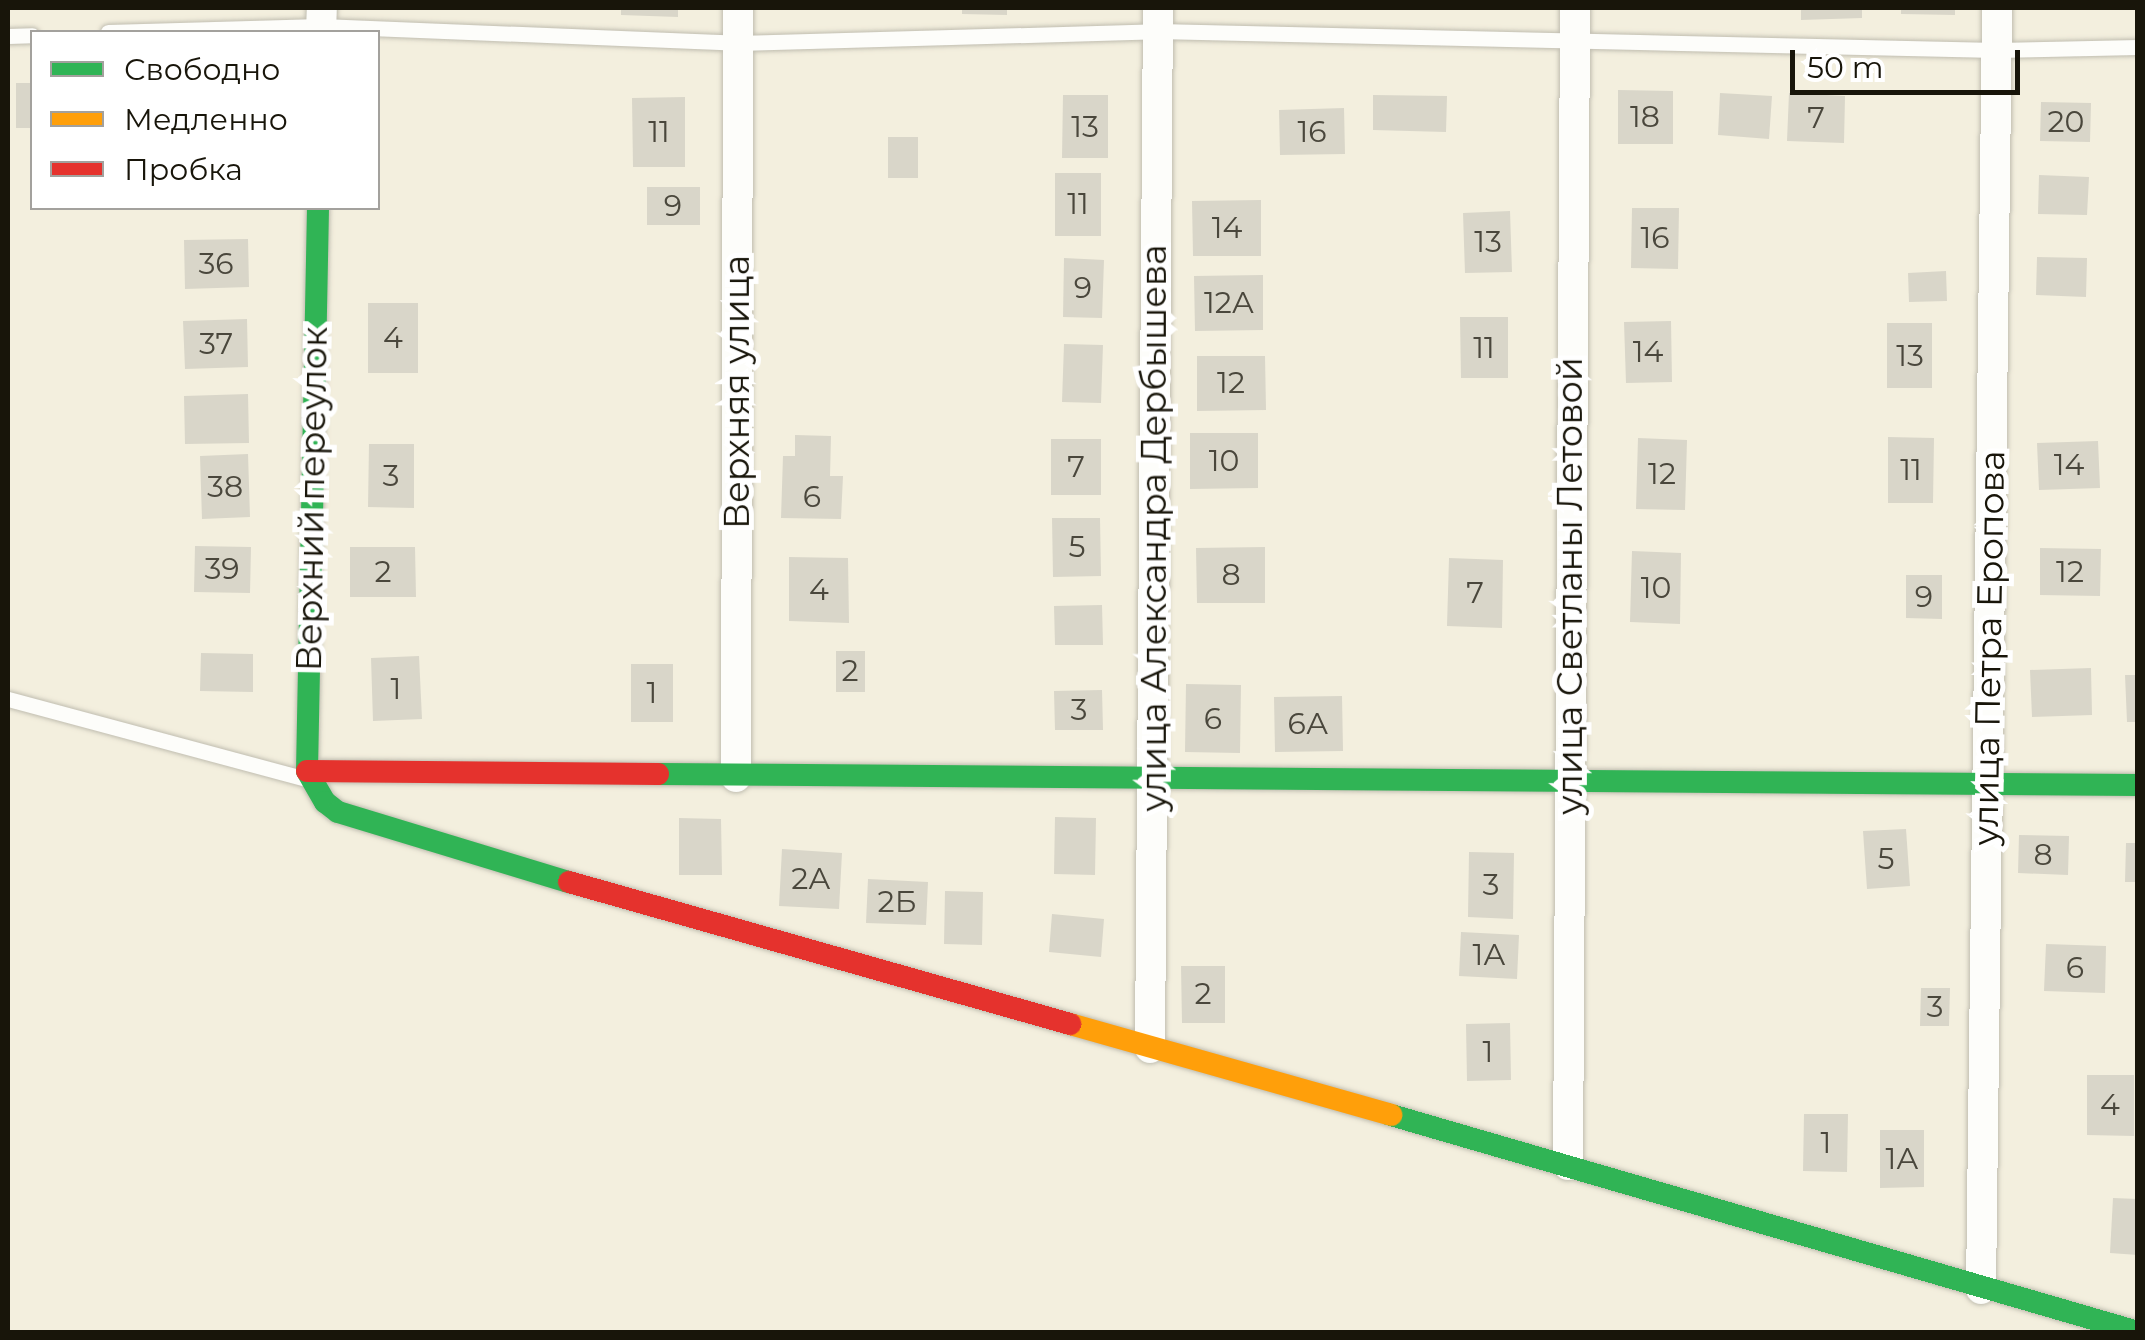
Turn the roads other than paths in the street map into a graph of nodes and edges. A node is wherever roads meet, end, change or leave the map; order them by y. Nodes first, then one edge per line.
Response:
1 (738, 8) edge
2 (1575, 8) edge
3 (1997, 8) edge
4 (1158, 19) edge
5 (321, 22) edge
6 (151, 30) edge
7 (1575, 42) junction
8 (738, 43) junction
9 (2138, 47) edge
10 (1997, 50) junction
11 (318, 210) edge
12 (8, 700) edge
13 (736, 776) junction
14 (1153, 776) junction
15 (311, 780) junction
16 (1568, 782) junction
17 (1986, 784) junction
18 (2138, 785) edge
19 (1150, 1048) junction
20 (1568, 1165) junction
21 (1981, 1290) junction
22 (2138, 1332) edge

1 - 8 street, Верхняя улица
2 - 7 street, улица Светланы Летовой
3 - 10 street, улица Петра Еропова
4 - 7 lane
4 - 8 lane
4 - 14 street, улица Александра Дербышева
5 - 6 lane
5 - 8 lane
7 - 10 lane
7 - 16 street, улица Светланы Летовой
8 - 13 street, Верхняя улица
9 - 10 lane
10 - 17 street, улица Петра Еропова
11 - 15 street, Верхний переулок
12 - 15 lane
13 - 14 street
13 - 15 street
14 - 16 street
14 - 19 street, улица Александра Дербышева
15 - 19 street
16 - 17 street
16 - 20 street, улица Светланы Летовой
17 - 18 street
17 - 21 street, улица Петра Еропова
19 - 20 street
20 - 21 street
21 - 22 street

